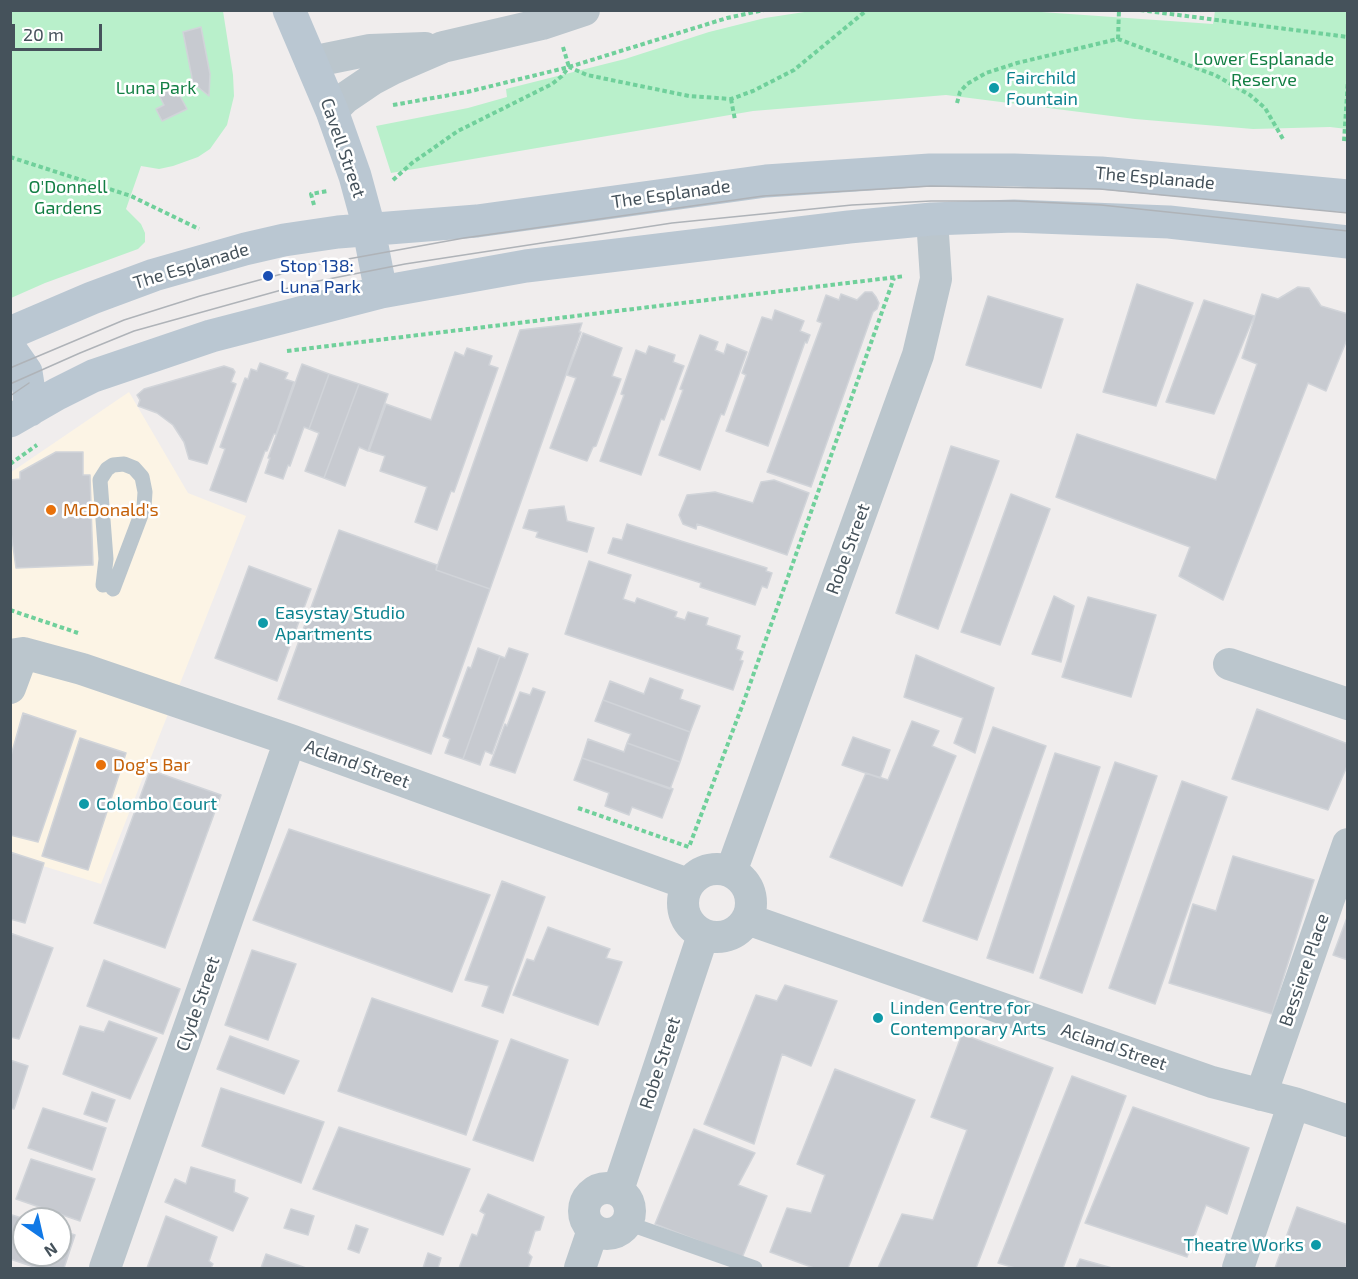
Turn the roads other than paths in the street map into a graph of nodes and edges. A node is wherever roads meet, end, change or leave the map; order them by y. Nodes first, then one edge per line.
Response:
1 (289, 10) edge
2 (584, 10) edge
3 (444, 47) junction
4 (311, 62) junction
5 (332, 111) junction
6 (930, 170) junction
7 (1347, 196) edge
8 (932, 219) junction
9 (369, 230) junction
10 (1347, 242) edge
11 (381, 292) junction
12 (10, 333) edge
13 (10, 349) edge
14 (20, 416) edge
15 (108, 587) joint
16 (15, 648) edge
17 (1229, 664) dead end
18 (10, 688) edge
19 (1347, 704) edge
20 (290, 740) junction
21 (1347, 844) edge
22 (731, 872) junction
23 (688, 884) junction
24 (747, 919) junction
25 (703, 935) junction
26 (1261, 1095) junction
27 (1294, 1103) junction
28 (1347, 1121) edge
29 (618, 1190) junction
30 (627, 1223) junction
31 (593, 1230) junction
32 (105, 1269) edge
33 (580, 1269) edge
34 (755, 1269) edge
35 (1238, 1269) edge

1 - 4 street, Cavell Street
2 - 3 street
3 - 4 street
3 - 5 street
4 - 5 street, Cavell Street
5 - 9 street, Cavell Street
6 - 7 street, The Esplanade
6 - 8 street
6 - 9 street, The Esplanade
8 - 10 street
8 - 11 street
8 - 22 street, Robe Street
9 - 11 street, Cavell Street
9 - 12 street, The Esplanade
11 - 14 street
13 - 14 street
15 - 15 lane
16 - 18 street
16 - 20 street, Acland Street
17 - 19 street
20 - 23 street, Acland Street
20 - 32 street, Clyde Street
21 - 26 street, Bessiere Place
22 - 23 street
22 - 24 street
23 - 25 street
24 - 25 street
24 - 26 street, Acland Street
25 - 29 street, Robe Street
26 - 27 street, Acland Street
27 - 28 street, Acland Street
27 - 35 street
29 - 30 street
29 - 31 street
30 - 31 street
30 - 34 lane
31 - 33 street

